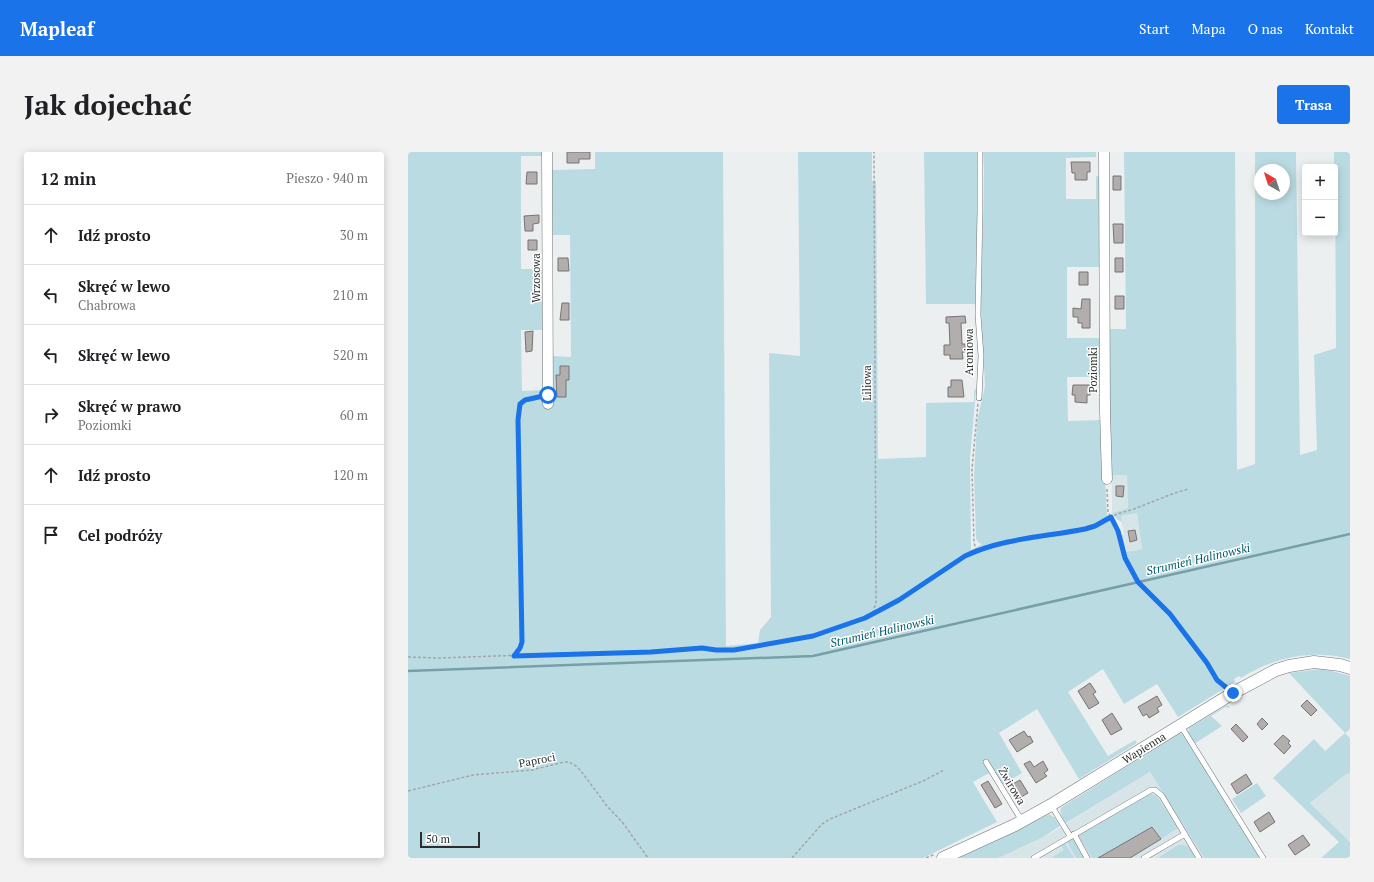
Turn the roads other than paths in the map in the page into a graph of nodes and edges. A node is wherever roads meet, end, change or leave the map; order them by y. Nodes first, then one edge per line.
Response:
1 (547, 152) edge
2 (980, 152) edge
3 (1104, 152) edge
4 (979, 398) road end
5 (548, 399) road end
6 (1107, 479) road end
7 (1350, 668) edge
8 (1181, 726) junction
9 (986, 762) dead end
10 (1051, 805) junction
11 (1022, 821) junction
12 (1185, 834) junction
13 (1072, 835) junction
14 (943, 858) edge
15 (1034, 858) edge
16 (1087, 858) edge
17 (1144, 858) edge
18 (1199, 858) edge
19 (1264, 858) edge

1 - 5 street, Wrzosowa
2 - 4 lane, Aroniowa
3 - 6 street, Poziomki
7 - 8 street, Wapienna
8 - 10 street, Wapienna
8 - 19 lane
9 - 11 lane, Żwirowa
10 - 11 street, Wapienna
10 - 13 lane
11 - 14 street, Wapienna
12 - 13 lane
12 - 17 lane
12 - 18 lane
13 - 15 lane
13 - 16 lane

